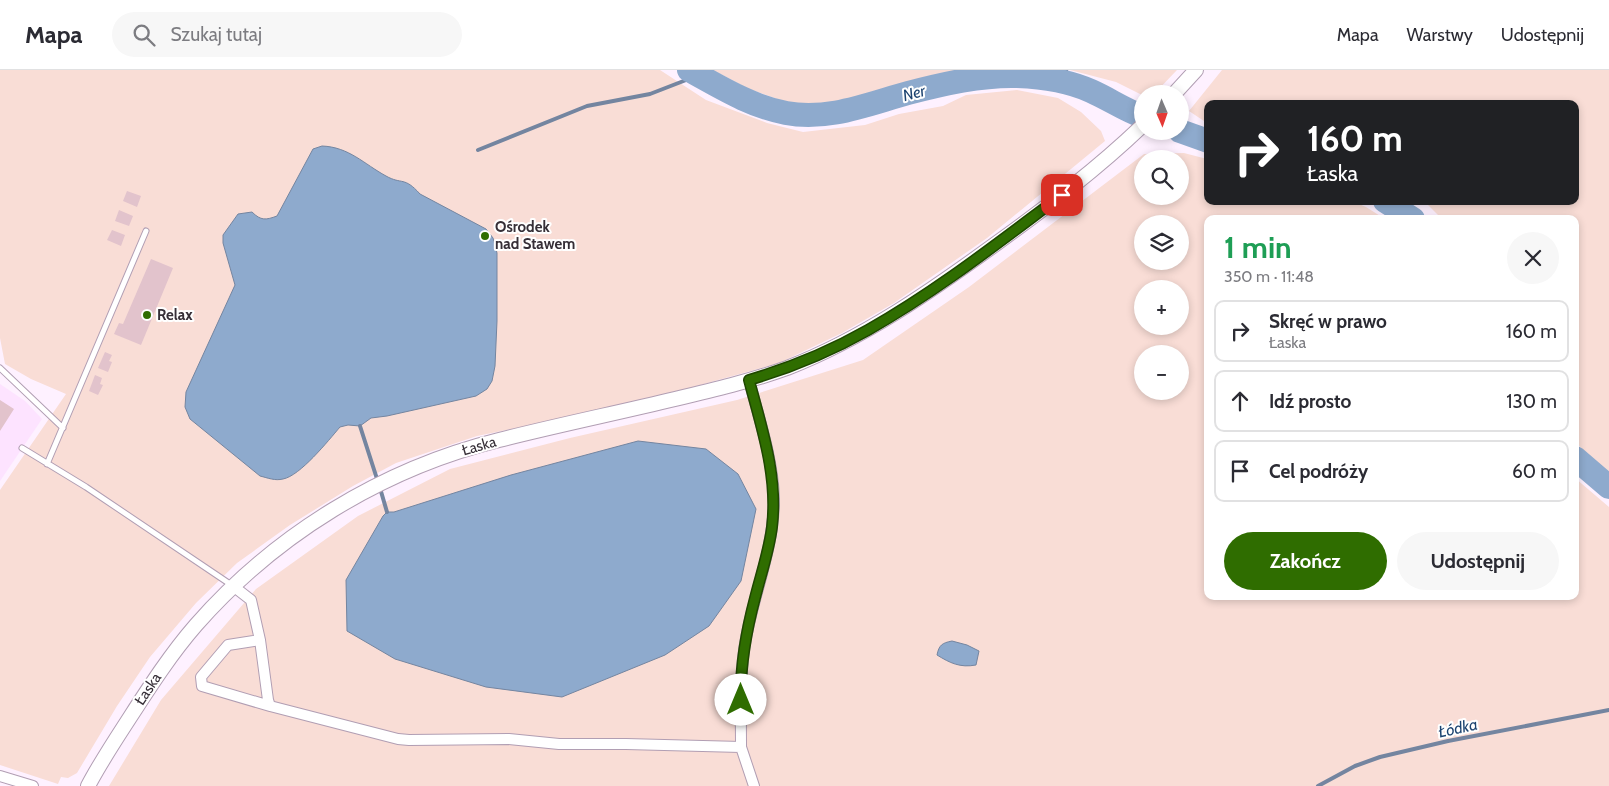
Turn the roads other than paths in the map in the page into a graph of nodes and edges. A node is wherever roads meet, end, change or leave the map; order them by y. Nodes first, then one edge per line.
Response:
1 (1196, 70) edge
2 (1182, 85) edge
3 (1134, 134) edge
4 (146, 231) dead end
5 (0, 368) edge
6 (749, 380) junction
7 (63, 428) junction
8 (22, 448) dead end
9 (48, 464) junction
10 (237, 589) junction
11 (260, 640) junction
12 (270, 706) junction
13 (741, 747) junction
14 (0, 776) edge
15 (33, 786) edge
16 (88, 786) edge
17 (754, 786) edge

1 - 2 main road
3 - 6 main road, Łaska
4 - 7 lane
5 - 7 lane
6 - 10 main road, Łaska
6 - 13 street
7 - 9 lane
8 - 9 lane
9 - 10 lane
10 - 11 street
10 - 16 main road, Łaska
11 - 12 street
11 - 12 street
12 - 13 street
13 - 17 street
14 - 15 street

